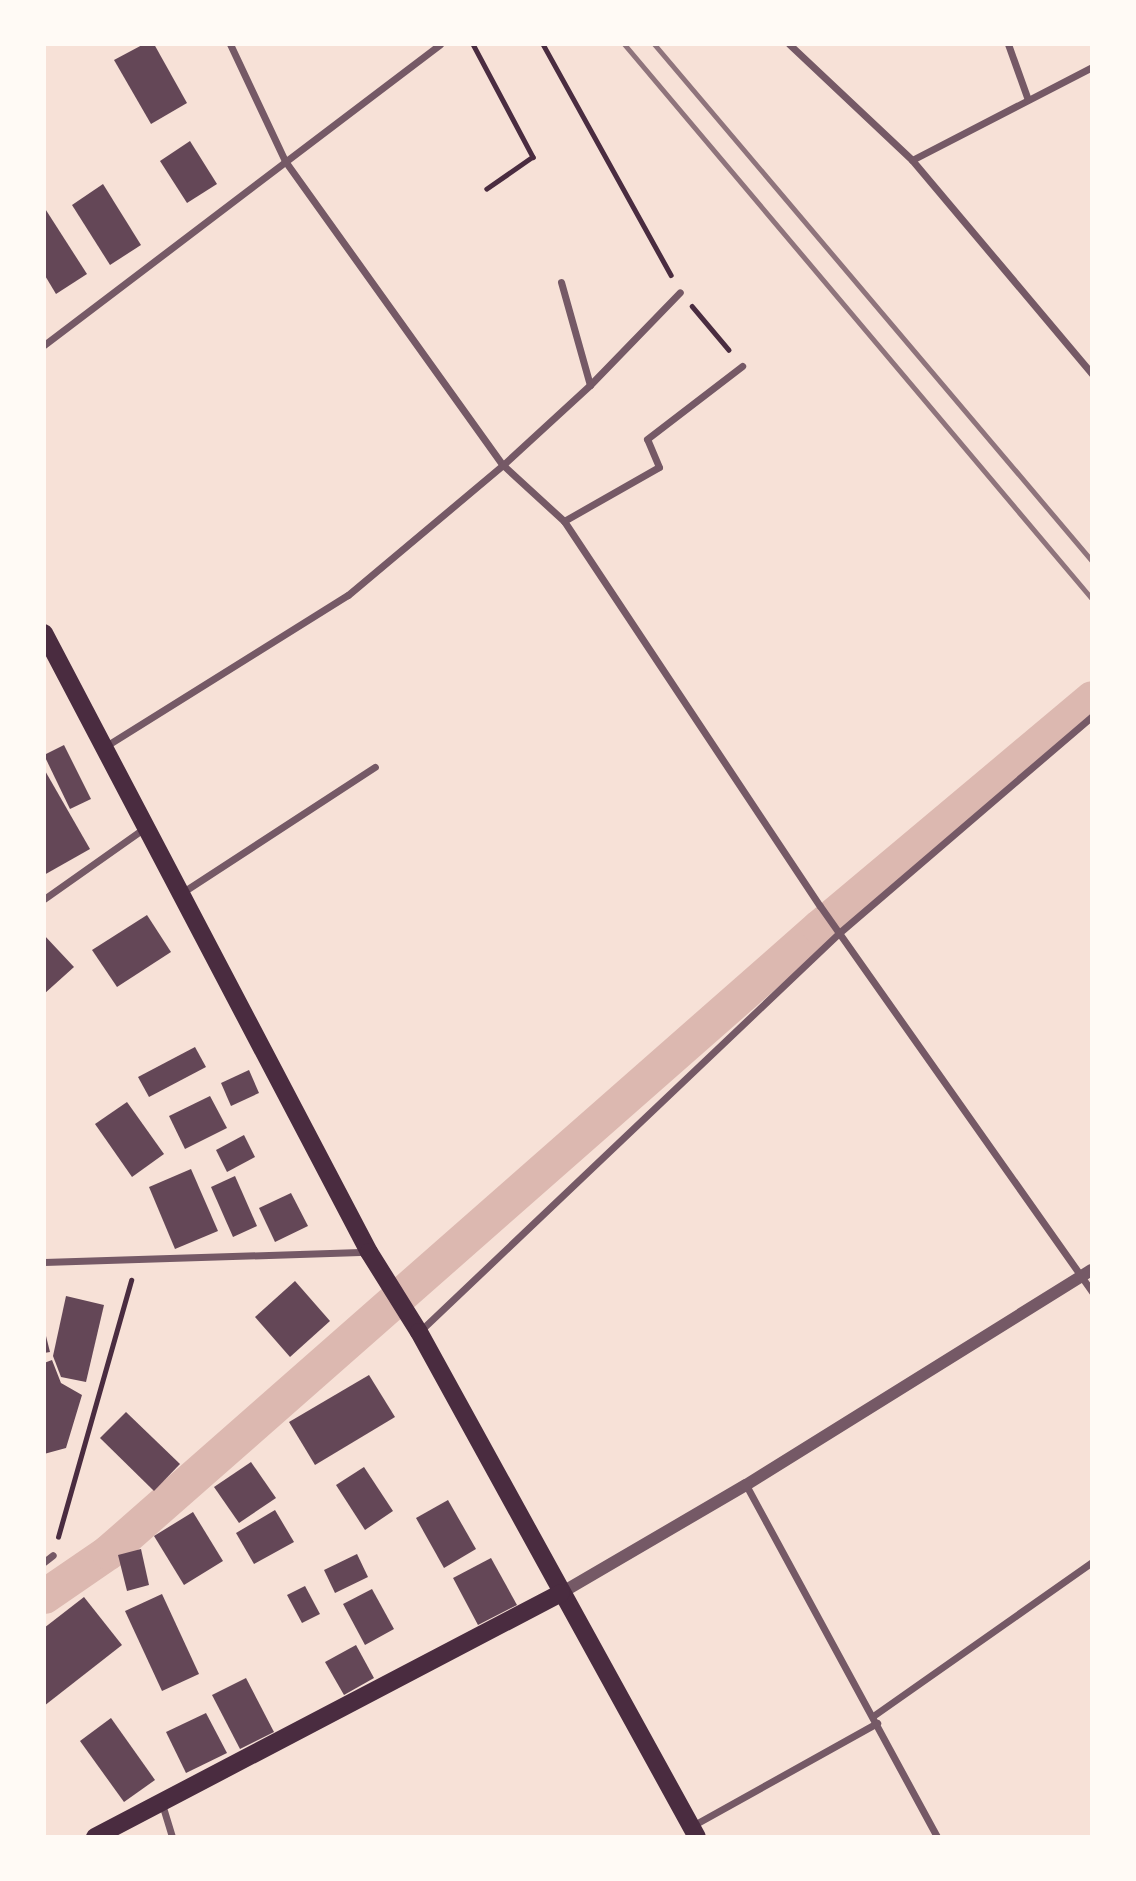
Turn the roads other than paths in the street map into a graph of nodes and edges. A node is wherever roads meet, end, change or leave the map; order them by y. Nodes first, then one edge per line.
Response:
1 (230, 44) edge
2 (440, 44) edge
3 (789, 44) edge
4 (1008, 44) edge
5 (1092, 67) edge
6 (1028, 100) junction
7 (912, 160) junction
8 (285, 161) junction
9 (561, 282) dead end
10 (680, 292) road end
11 (44, 345) edge
12 (742, 366) road end
13 (1092, 374) edge
14 (590, 385) junction
15 (503, 466) junction
16 (564, 522) junction
17 (44, 633) edge
18 (1092, 716) edge
19 (106, 746) junction
20 (375, 768) dead end
21 (147, 826) junction
22 (183, 892) junction
23 (44, 899) edge
24 (838, 931) junction
25 (369, 1252) junction
26 (44, 1262) edge
27 (1087, 1273) edge
28 (1092, 1292) edge
29 (419, 1332) junction
30 (746, 1485) junction
31 (53, 1555) road end
32 (44, 1562) edge
33 (1092, 1562) edge
34 (561, 1593) junction
35 (875, 1720) junction
36 (162, 1801) junction
37 (694, 1832) edge
38 (95, 1837) edge
39 (172, 1837) edge
40 (937, 1837) edge

1 - 8 street
2 - 8 street
3 - 7 street
4 - 6 street
5 - 6 street
6 - 7 street
7 - 13 street
8 - 11 street
8 - 15 street
9 - 14 street
10 - 14 street
12 - 16 street
14 - 15 street
15 - 16 street
15 - 19 street
16 - 24 street
17 - 19 main road
18 - 24 street
19 - 21 main road
20 - 22 street
21 - 22 main road
21 - 23 street
22 - 25 main road
24 - 27 street
24 - 29 street
25 - 26 street
25 - 29 main road
27 - 28 street
27 - 30 street
29 - 34 main road
30 - 34 street
30 - 35 street
31 - 32 street
33 - 35 street
34 - 36 main road
34 - 37 main road
35 - 37 street
35 - 40 street
36 - 38 main road
36 - 39 street

